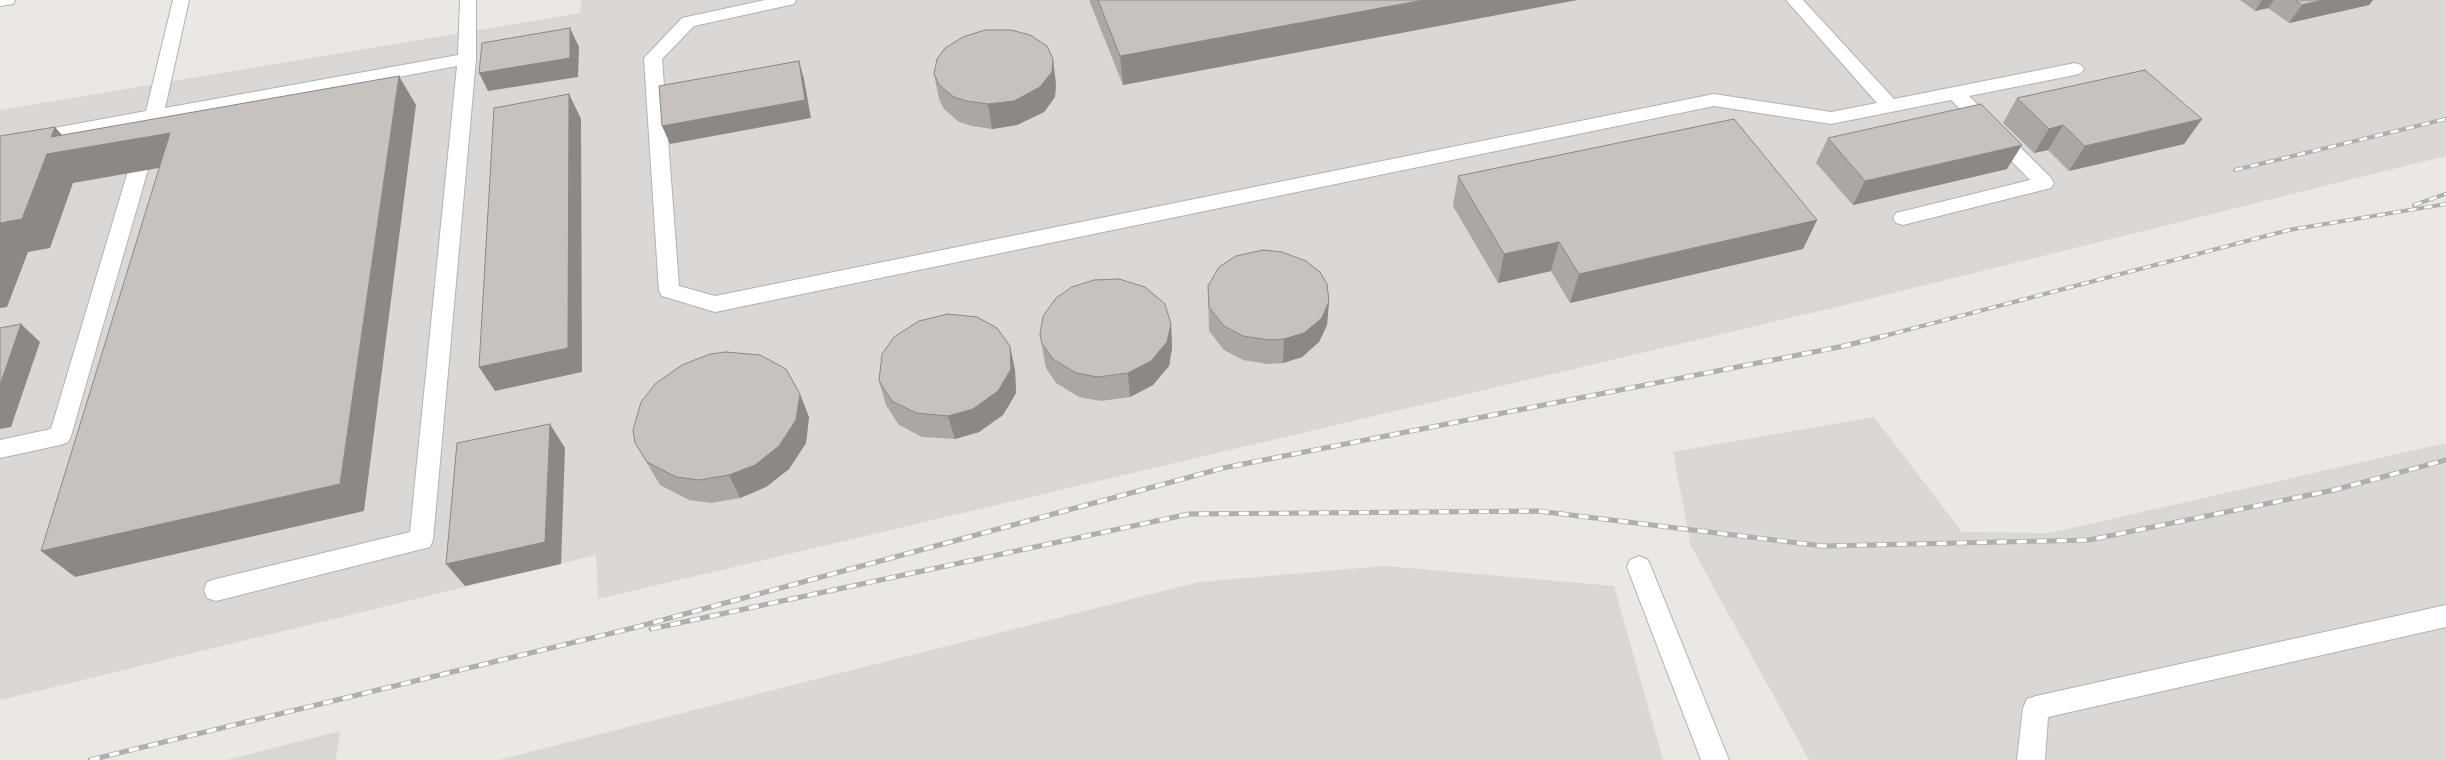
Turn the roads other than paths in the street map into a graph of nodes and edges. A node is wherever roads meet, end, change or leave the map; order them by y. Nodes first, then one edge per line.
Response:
1 (7, 0) edge
2 (181, 0) edge
3 (468, 0) edge
4 (782, 0) edge
5 (1794, 0) edge
6 (0, 1) edge
7 (467, 59) junction
8 (2075, 69) dead end
9 (1955, 93) junction
10 (1890, 106) junction
11 (154, 116) junction
12 (0, 144) edge
13 (1903, 218) dead end
14 (0, 449) edge
15 (1638, 567) dead end
16 (216, 590) dead end
17 (2446, 616) edge
18 (1715, 760) edge
19 (2030, 760) edge

1 - 6 street
2 - 11 street
3 - 7 street
4 - 10 street
5 - 10 street
7 - 11 street
7 - 16 street
8 - 9 street
9 - 10 street
9 - 13 street
11 - 12 street
11 - 14 street
15 - 18 street
17 - 19 street

